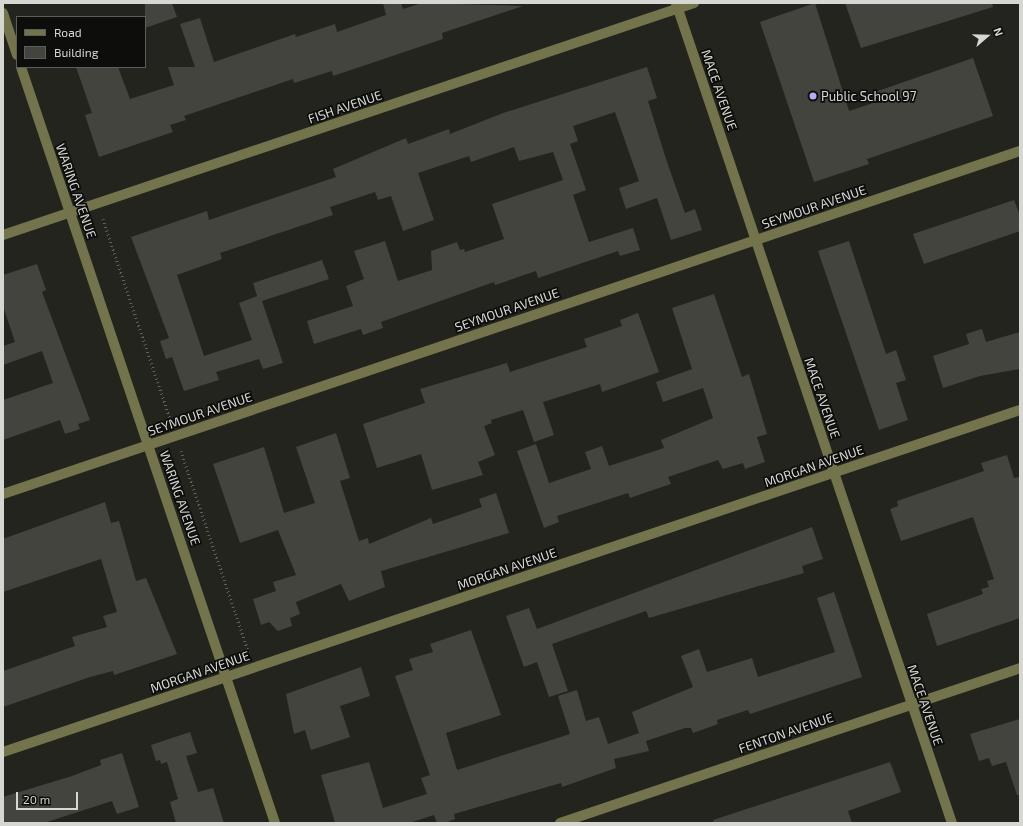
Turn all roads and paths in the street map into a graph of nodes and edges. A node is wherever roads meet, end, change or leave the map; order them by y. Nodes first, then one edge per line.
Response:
1 (694, 3) edge
2 (677, 6) edge
3 (3, 13) edge
4 (16, 52) edge
5 (21, 68) edge
6 (1020, 151) edge
7 (70, 213) junction
8 (103, 219) dead end
9 (3, 235) edge
10 (756, 241) junction
11 (1020, 410) edge
12 (171, 422) dead end
13 (148, 445) junction
14 (181, 451) dead end
15 (834, 473) junction
16 (3, 494) edge
17 (249, 653) dead end
18 (1020, 668) edge
19 (226, 677) junction
20 (912, 705) junction
21 (3, 752) edge
22 (276, 823) edge
23 (560, 823) edge
24 (952, 823) edge

1 - 2 street, FISH AVENUE
2 - 7 street, FISH AVENUE
2 - 10 street, MACE AVENUE
3 - 4 street
5 - 7 street, WARING AVENUE
6 - 10 street, SEYMOUR AVENUE
7 - 9 street, FISH AVENUE
7 - 13 street, WARING AVENUE
8 - 12 path
10 - 13 street, SEYMOUR AVENUE
10 - 15 street, MACE AVENUE
11 - 15 street, MORGAN AVENUE
13 - 16 street, SEYMOUR AVENUE
13 - 19 street, WARING AVENUE
14 - 17 path
15 - 19 street, MORGAN AVENUE
15 - 20 street, MACE AVENUE
18 - 20 street, FENTON AVENUE
19 - 21 street, MORGAN AVENUE
19 - 22 street, WARING AVENUE
20 - 23 street, FENTON AVENUE
20 - 24 street, MACE AVENUE

